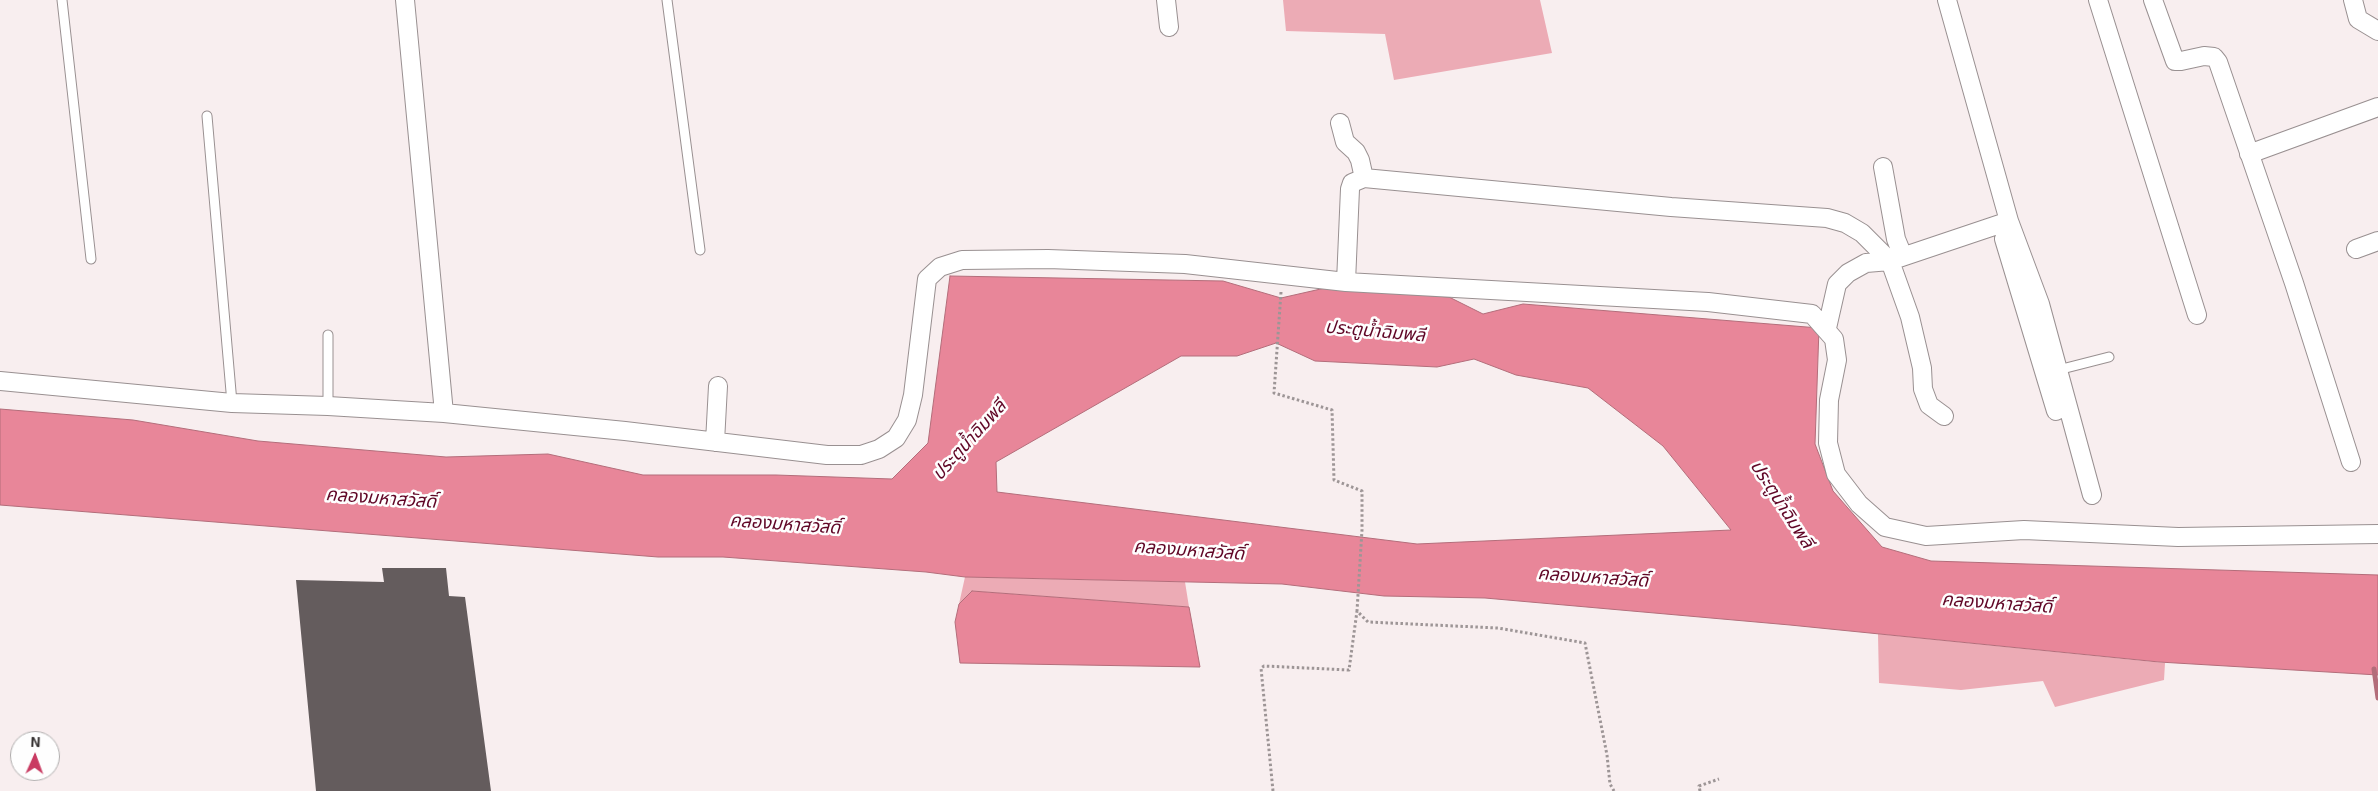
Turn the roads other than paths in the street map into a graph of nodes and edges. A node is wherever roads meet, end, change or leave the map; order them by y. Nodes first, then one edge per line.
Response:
1 (62, 0) edge
2 (405, 0) edge
3 (667, 0) edge
4 (1166, 0) edge
5 (1947, 0) edge
6 (2098, 0) edge
7 (2154, 0) edge
8 (2353, 0) edge
9 (1169, 27) dead end
10 (2378, 31) edge
11 (2378, 107) edge
12 (207, 116) dead end
13 (1340, 122) dead end
14 (2249, 154) junction
15 (1883, 167) dead end
16 (1364, 178) junction
17 (2004, 223) junction
18 (2378, 241) edge
19 (2356, 249) dead end
20 (700, 250) dead end
21 (1896, 258) junction
22 (91, 259) dead end
23 (1346, 282) junction
24 (2198, 315) dead end
25 (1827, 328) junction
26 (328, 336) dead end
27 (2109, 357) dead end
28 (2058, 370) junction
29 (0, 381) edge
30 (718, 386) dead end
31 (232, 404) junction
32 (328, 406) junction
33 (2056, 411) dead end
34 (444, 413) junction
35 (1944, 416) dead end
36 (715, 442) junction
37 (2352, 462) dead end
38 (2092, 495) dead end
39 (2378, 534) edge

1 - 22 lane
2 - 34 street
3 - 20 lane
4 - 9 street
5 - 17 street
6 - 24 street
7 - 14 street
8 - 10 street
11 - 14 street
12 - 31 lane
13 - 16 street
14 - 37 street
15 - 21 street
16 - 21 street
16 - 23 street
17 - 21 street
17 - 28 street
17 - 33 street
18 - 19 street
21 - 25 street
21 - 35 street
23 - 25 street
23 - 36 street
25 - 39 street
26 - 32 lane
27 - 28 lane
28 - 38 street
29 - 31 street
30 - 36 street
31 - 32 street
32 - 34 street
34 - 36 street

